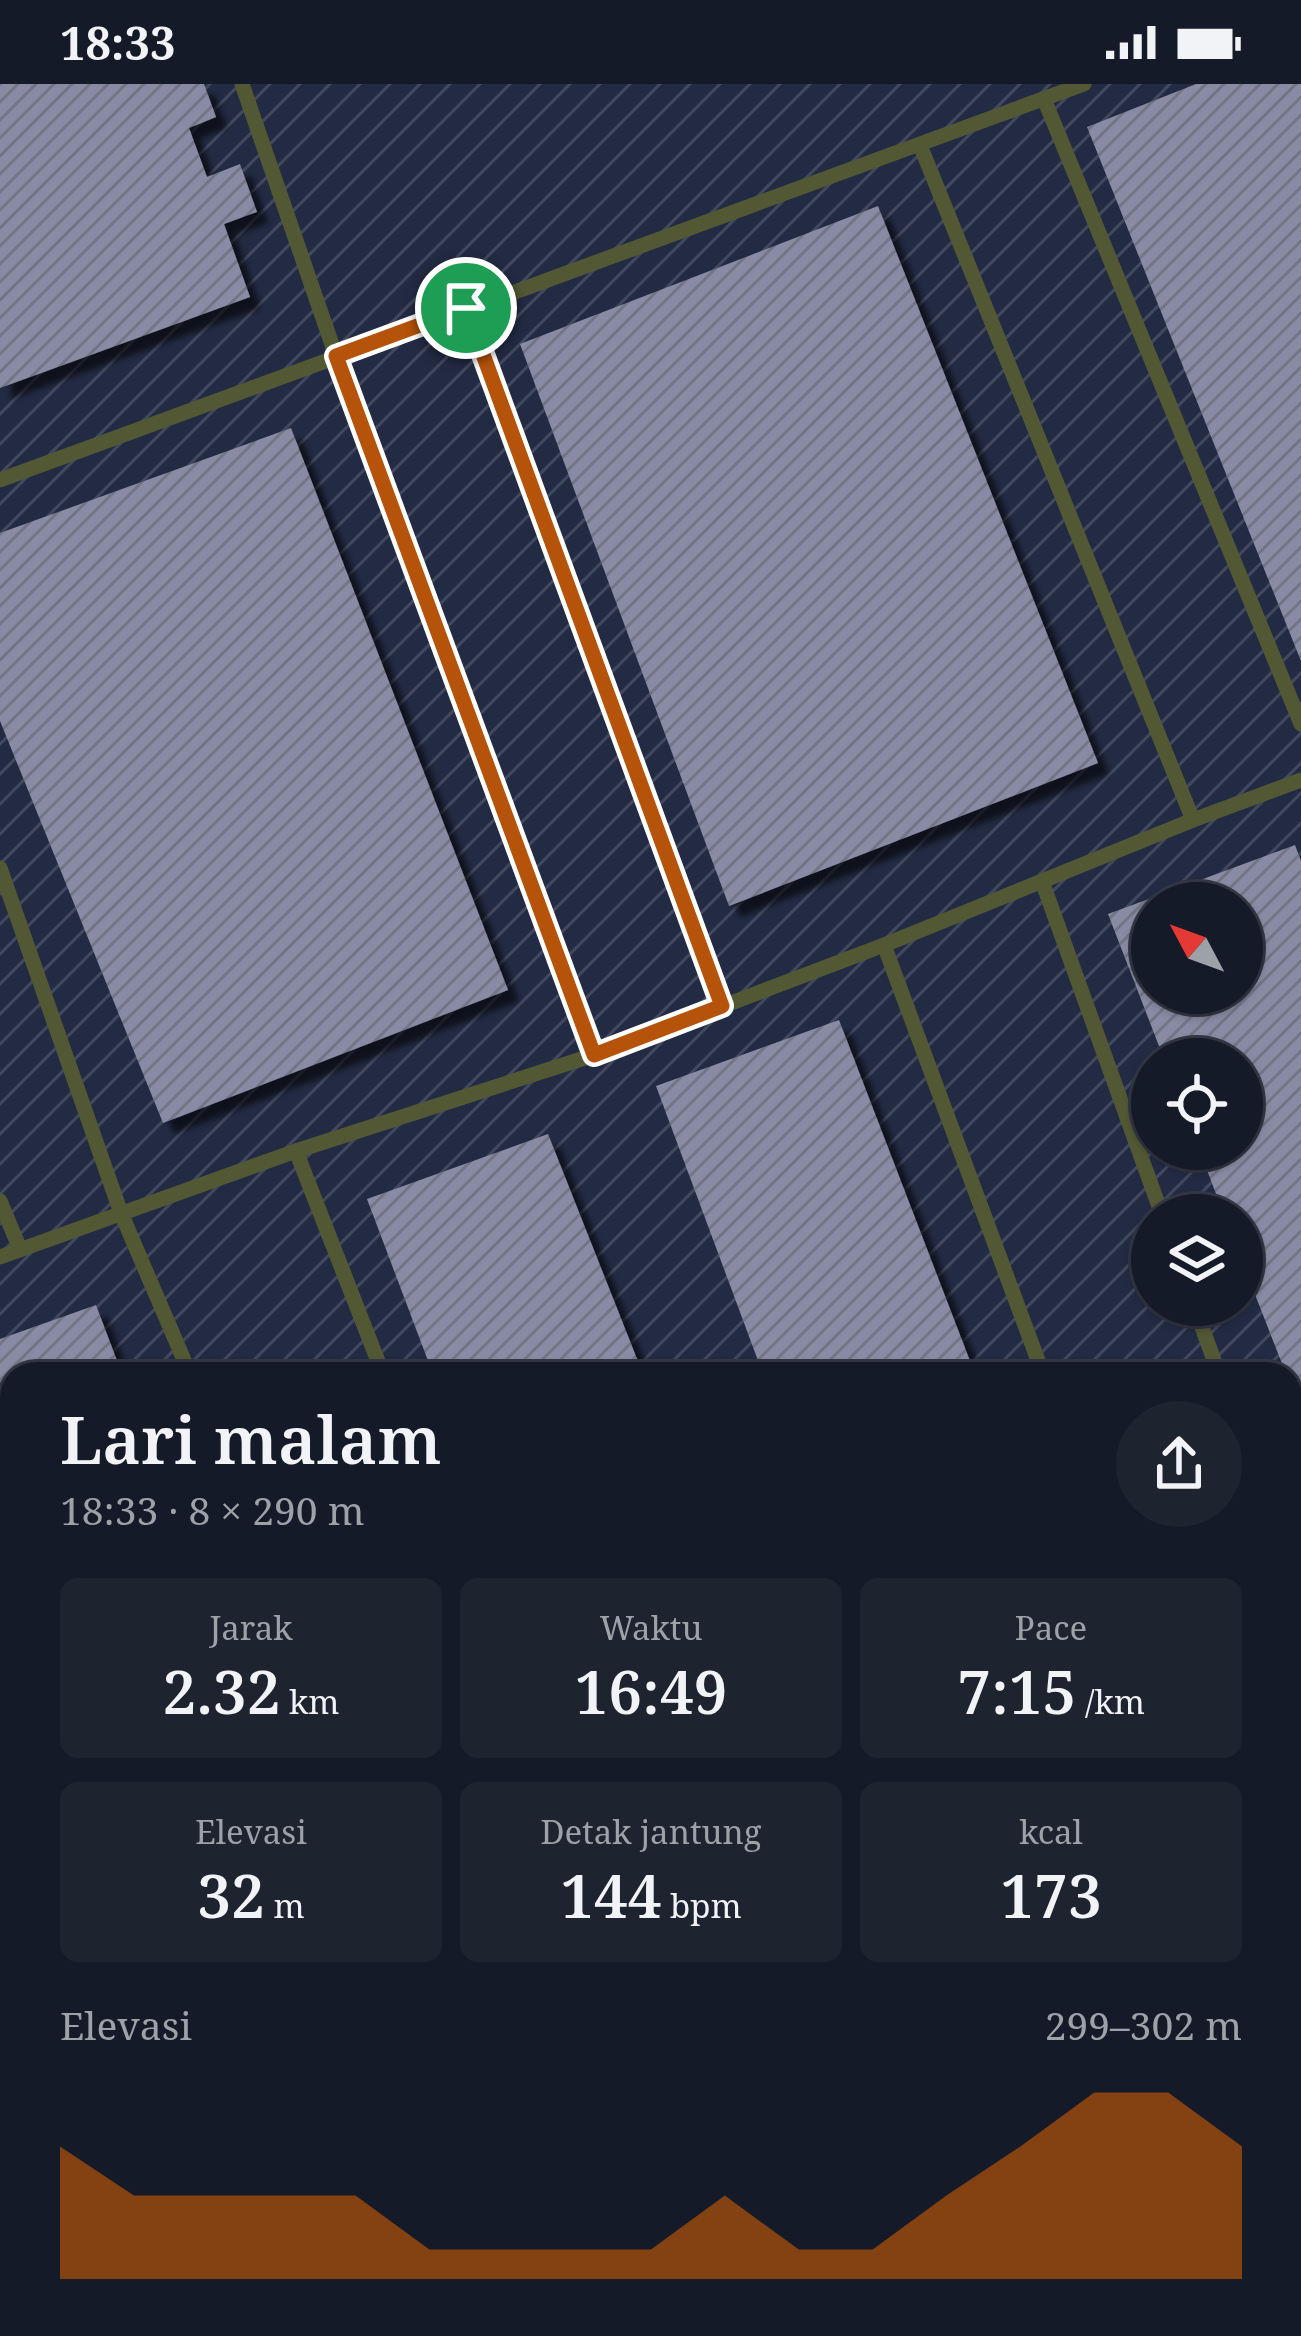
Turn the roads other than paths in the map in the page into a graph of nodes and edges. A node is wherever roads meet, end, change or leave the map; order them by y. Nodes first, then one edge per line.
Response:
1 (242, 84) edge
2 (1084, 84) edge
3 (1044, 99) junction
4 (920, 146) junction
5 (466, 308) junction
6 (336, 356) junction
7 (0, 480) edge
8 (1301, 724) edge
9 (1301, 780) edge
10 (1193, 820) junction
11 (0, 868) edge
12 (1042, 881) junction
13 (884, 945) junction
14 (722, 1006) junction
15 (594, 1055) junction
16 (296, 1151) junction
17 (1154, 1194) edge
18 (0, 1201) edge
19 (121, 1213) junction
20 (20, 1249) junction
21 (0, 1257) edge
22 (1202, 1326) edge
23 (185, 1362) edge
24 (377, 1362) edge
25 (1039, 1362) edge
26 (1215, 1362) edge

1 - 6 lane
2 - 3 lane
3 - 4 lane
3 - 8 lane
4 - 5 lane
4 - 10 lane
5 - 6 lane
5 - 14 lane
6 - 7 lane
6 - 15 lane
9 - 10 lane
10 - 12 lane
11 - 19 lane
12 - 13 lane
12 - 17 lane
13 - 14 lane
13 - 25 lane
14 - 15 lane
15 - 16 lane
16 - 19 lane
16 - 24 lane
18 - 20 lane
19 - 20 lane
19 - 23 lane
20 - 21 lane
22 - 26 lane

